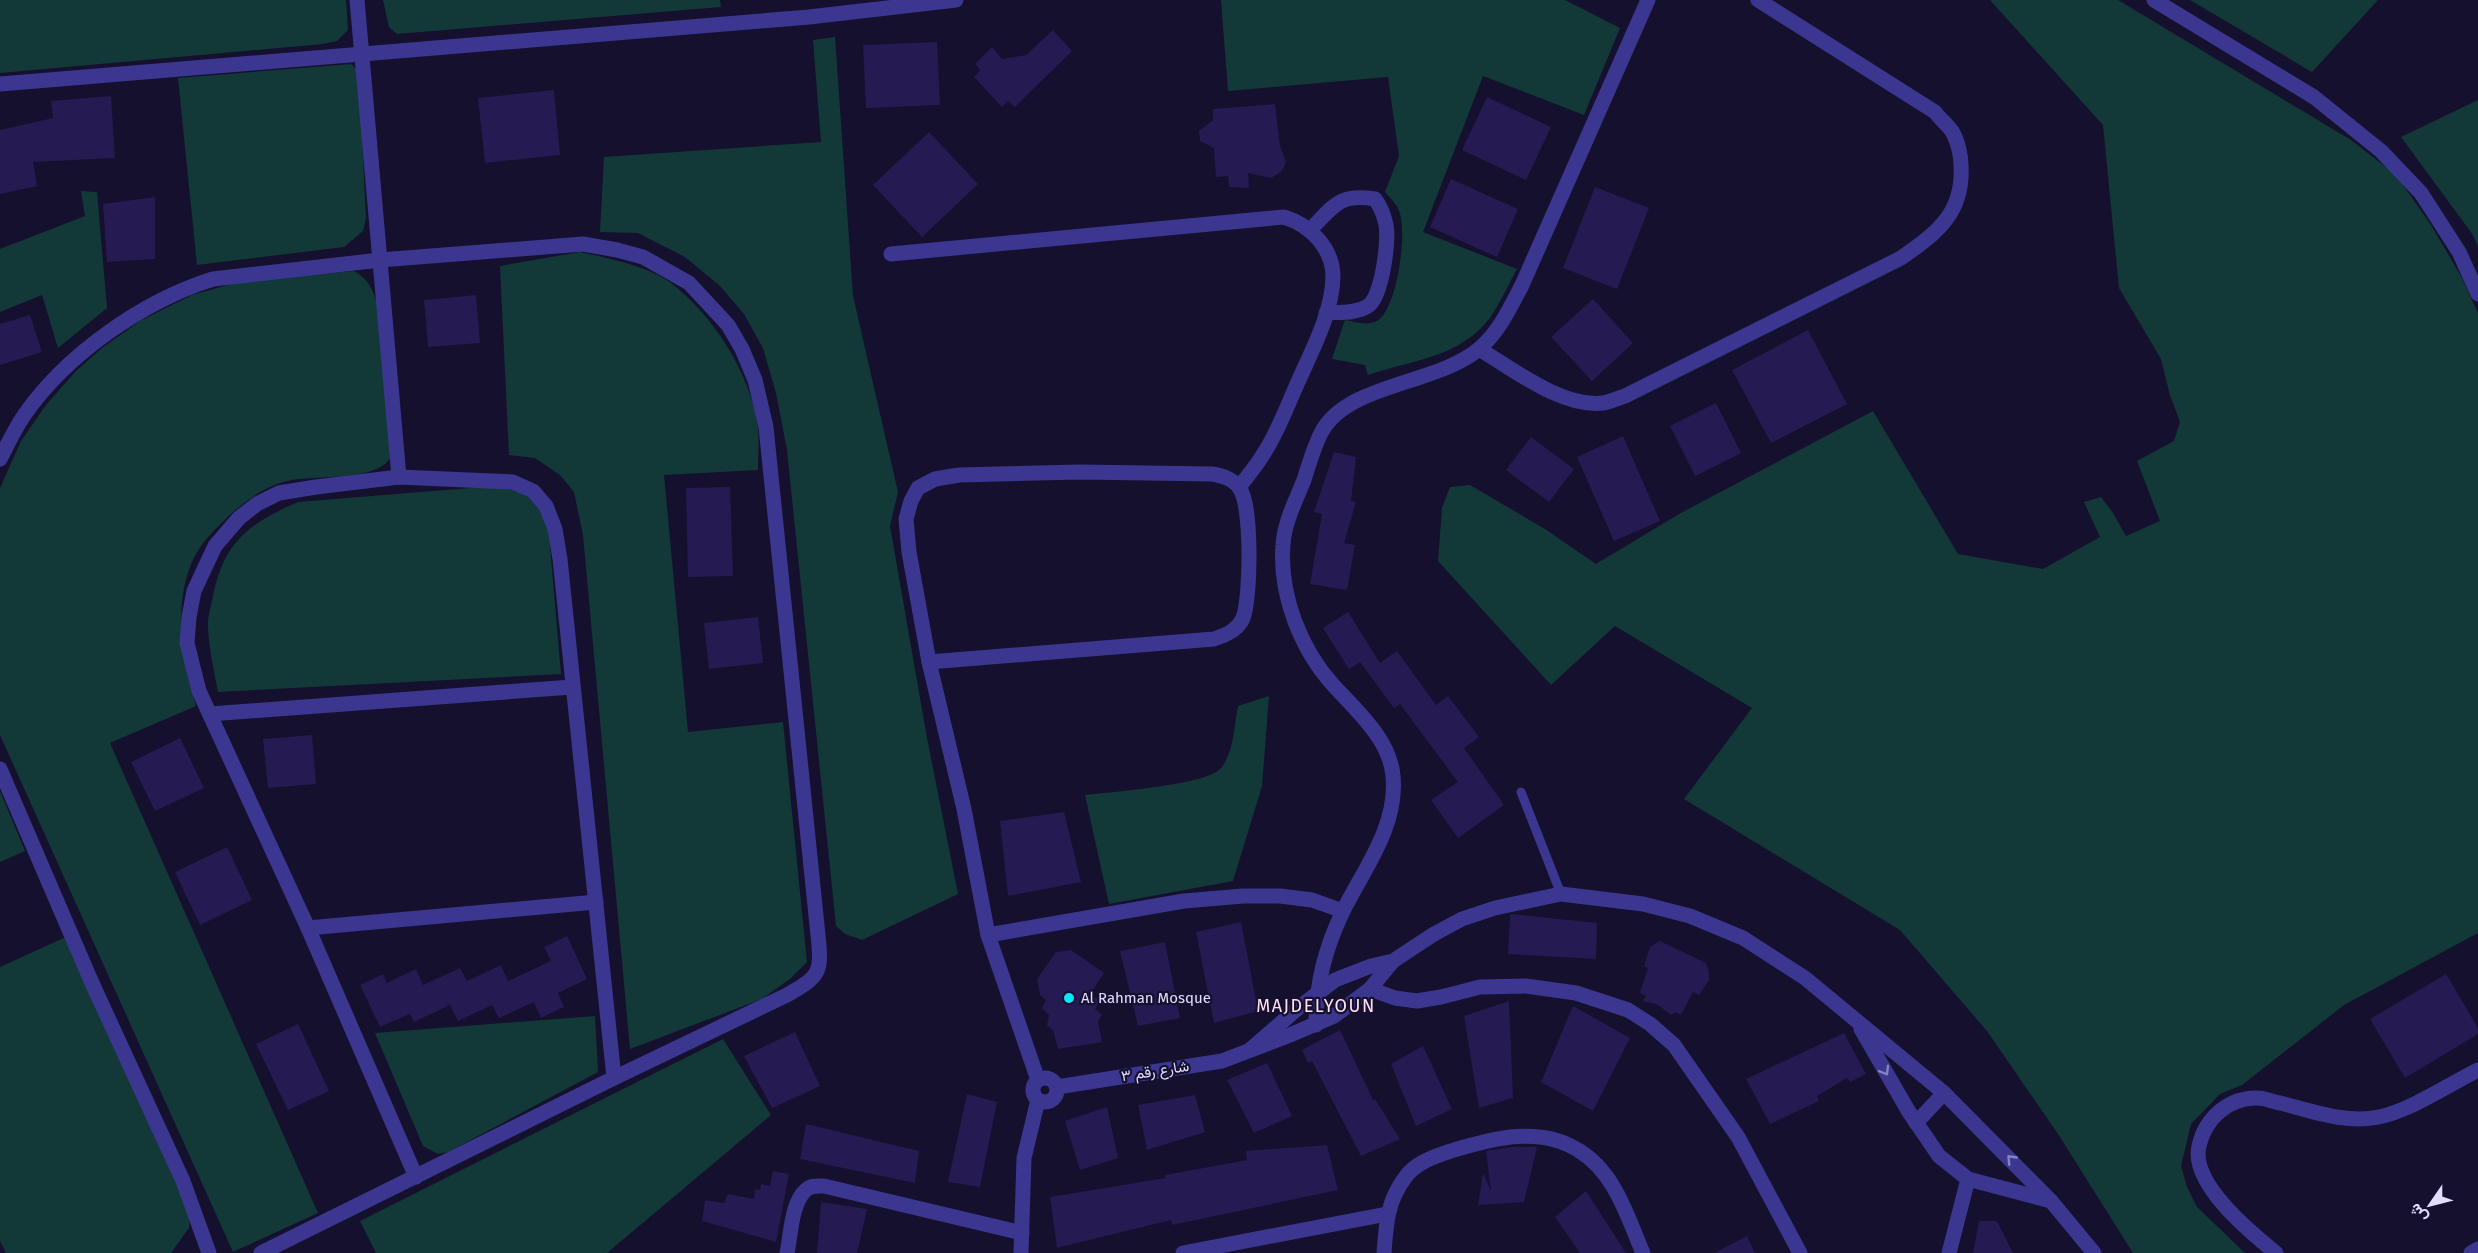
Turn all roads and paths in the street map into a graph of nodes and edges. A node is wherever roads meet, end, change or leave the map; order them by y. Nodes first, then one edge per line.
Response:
1 (357, 0) edge
2 (956, 0) edge
3 (1648, 0) edge
4 (1758, 0) edge
5 (2154, 0) edge
6 (361, 55) junction
7 (0, 84) edge
8 (1311, 229) junction
9 (891, 254) dead end
10 (380, 260) junction
11 (2478, 294) edge
12 (1326, 313) junction
13 (1479, 349) junction
14 (0, 459) edge
15 (399, 477) junction
16 (1239, 487) junction
17 (929, 662) junction
18 (572, 687) junction
19 (210, 714) junction
20 (0, 769) edge
21 (1521, 792) dead end
22 (1561, 894) junction
23 (596, 902) junction
24 (1343, 911) junction
25 (308, 928) junction
26 (988, 935) junction
27 (1393, 961) junction
28 (1370, 988) junction
29 (1316, 994) junction
30 (1856, 1020) junction
31 (1316, 1025) junction
32 (1251, 1049) junction
33 (2478, 1070) edge
34 (615, 1078) junction
35 (1038, 1080) junction
36 (1057, 1087) junction
37 (1944, 1093) junction
38 (1038, 1100) junction
39 (1916, 1123) junction
40 (416, 1177) junction
41 (1968, 1179) junction
42 (2051, 1201) junction
43 (1387, 1214) junction
44 (1022, 1233) junction
45 (2478, 1249) edge
46 (209, 1253) edge
47 (261, 1253) edge
48 (787, 1253) edge
49 (1021, 1253) edge
50 (1183, 1253) edge
51 (1384, 1253) edge
52 (1643, 1253) edge
53 (1800, 1253) edge
54 (1949, 1253) edge
55 (2094, 1253) edge
56 (2276, 1253) edge
57 (2471, 1253) edge

1 - 6 street
2 - 6 street
3 - 13 street
4 - 13 street
5 - 11 street
6 - 7 street
6 - 10 street
8 - 9 street
8 - 12 street
8 - 12 street
10 - 14 street
10 - 15 street
10 - 34 street
12 - 16 street
13 - 24 street
15 - 18 street
15 - 19 street
16 - 17 street
16 - 17 street
17 - 26 street
18 - 19 street
18 - 23 street
19 - 25 street
20 - 46 street
21 - 22 lane
22 - 27 street
22 - 30 street
23 - 25 street
23 - 34 street
24 - 26 street
24 - 29 street
25 - 40 street
26 - 35 street
27 - 28 street, شارع رقم ٣
27 - 29 street
28 - 31 street, شارع رقم ٣
28 - 53 street
29 - 31 street
29 - 32 street
30 - 37 street
30 -> 39 street
31 - 32 street, شارع رقم ٣
32 - 36 street, شارع رقم ٣
33 - 56 street
34 - 40 street
35 - 36 street, شارع رقم ٣
35 - 38 street
36 - 38 street, شارع رقم ٣
37 - 39 street
42 -> 37 street
38 - 44 street
39 - 41 street
40 - 47 street
41 - 42 street
41 - 54 street
42 - 55 street
43 - 50 street
43 - 51 street
43 - 52 street
44 - 48 street
44 - 49 street
45 - 57 street

